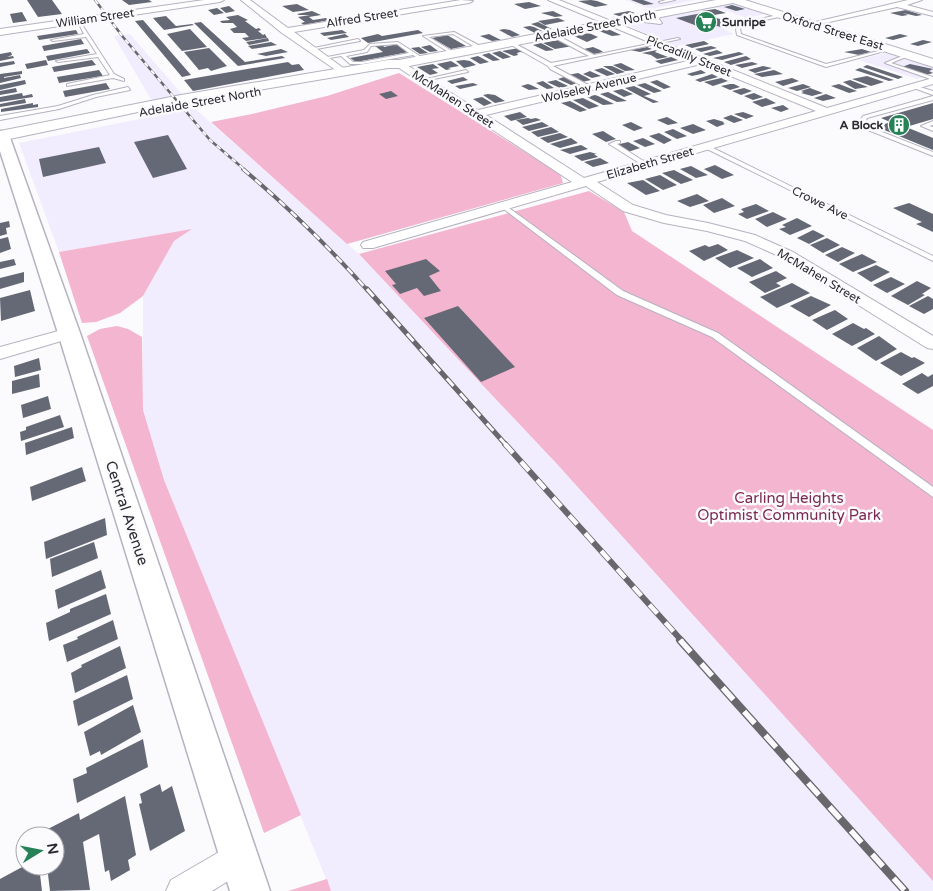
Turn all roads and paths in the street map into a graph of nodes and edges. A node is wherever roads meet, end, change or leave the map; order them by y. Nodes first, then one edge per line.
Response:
1 (220, 0) edge
2 (245, 0) edge
3 (411, 0) edge
4 (552, 0) edge
5 (673, 0) edge
6 (733, 0) edge
7 (918, 0) edge
8 (469, 1) edge
9 (704, 3) edge
10 (897, 4) junction
11 (425, 8) junction
12 (660, 8) junction
13 (933, 14) edge
14 (782, 15) junction
15 (78, 21) junction
16 (610, 23) junction
17 (811, 24) junction
18 (285, 31) junction
19 (0, 32) edge
20 (552, 34) junction
21 (88, 35) junction
22 (678, 39) dead end
23 (53, 40) dead end
24 (358, 40) dead end
25 (508, 42) junction
26 (658, 43) junction
27 (311, 48) junction
28 (480, 48) junction
29 (890, 49) junction
30 (342, 54) junction
31 (453, 54) junction
32 (99, 55) junction
33 (909, 55) junction
34 (419, 56) junction
35 (593, 56) junction
36 (324, 58) junction
37 (58, 62) dead end
38 (701, 62) junction
39 (933, 63) edge
40 (399, 64) junction
41 (550, 65) junction
42 (466, 71) dead end
43 (343, 72) junction
44 (114, 76) junction
45 (122, 80) dead end
46 (424, 80) junction
47 (933, 80) edge
48 (69, 85) dead end
49 (913, 86) junction
50 (590, 88) junction
51 (128, 90) dead end
52 (933, 93) edge
53 (933, 98) edge
54 (826, 112) junction
55 (477, 114) junction
56 (0, 118) edge
57 (933, 123) edge
58 (933, 129) edge
59 (2, 138) edge
60 (618, 142) dead end
61 (707, 147) junction
62 (933, 154) edge
63 (646, 165) junction
64 (585, 182) junction
65 (503, 206) junction
66 (368, 245) dead end
67 (933, 259) edge
68 (69, 333) junction
69 (933, 344) edge
70 (0, 353) edge
71 (933, 493) edge
72 (238, 857) junction
73 (182, 891) edge
74 (250, 891) edge

1 - 15 street, William Street
2 - 18 street
3 - 11 street
4 - 16 street, Piccadilly Street
5 - 12 lane
6 - 9 main road, Adelaide Street North
6 - 14 main road, Oxford Street East
7 - 10 street
8 - 11 street, Alfred Street
9 - 12 main road, Adelaide Street North
10 - 13 street
10 - 17 street
11 - 18 street, Alfred Street
12 - 16 main road, Adelaide Street North
14 - 17 main road, Oxford Street East
14 - 29 lane
15 - 19 street, William Street
15 - 21 lane
16 - 20 main road, Adelaide Street North
16 - 26 street, Piccadilly Street
17 - 29 main road, Oxford Street East
18 - 27 street
20 - 25 main road, Adelaide Street North
20 - 35 lane
21 - 23 lane
21 - 32 lane
22 - 26 lane
24 - 27 lane
25 - 28 main road, Adelaide Street North
25 - 41 lane
26 - 35 lane
26 - 38 street, Piccadilly Street
27 - 36 street
28 - 31 main road, Adelaide Street North
28 - 31 lane
29 - 33 main road, Oxford Street East
30 - 34 lane
30 - 34 lane
30 - 36 lane
31 - 34 main road, Adelaide Street North
32 - 37 lane
32 - 44 lane
33 - 39 main road, Oxford Street East
33 - 47 lane
34 - 40 main road, Adelaide Street North
35 - 41 lane
36 - 43 street
38 - 50 street, Wolseley Avenue
38 - 54 street, Piccadilly Street
40 - 43 main road, Adelaide Street North
40 - 46 street, McMahen Street
40 - 59 main road, Adelaide Street North
41 - 50 lane
42 - 46 lane
43 - 59 main road, Adelaide Street North
44 - 45 lane
44 - 48 lane
46 - 55 street, McMahen Street
47 - 49 street, Elizabeth Street
49 - 52 lane
49 - 54 street, Elizabeth Street
50 - 55 street, Wolseley Avenue
51 - 56 lane
53 - 62 lane
54 - 61 street, Elizabeth Street
55 - 64 street, McMahen Street
57 - 58 lane
59 - 68 street, Central Avenue
60 - 63 lane
61 - 63 street, Elizabeth Street
61 - 67 lane, Crowe Ave
63 - 64 street, Elizabeth Street
64 - 65 street, Elizabeth Street
64 - 69 street, McMahen Street
65 - 66 street, Elizabeth Street
65 - 71 lane
68 - 70 street
68 - 72 street, Central Avenue
72 - 73 street
72 - 74 street, Central Avenue

